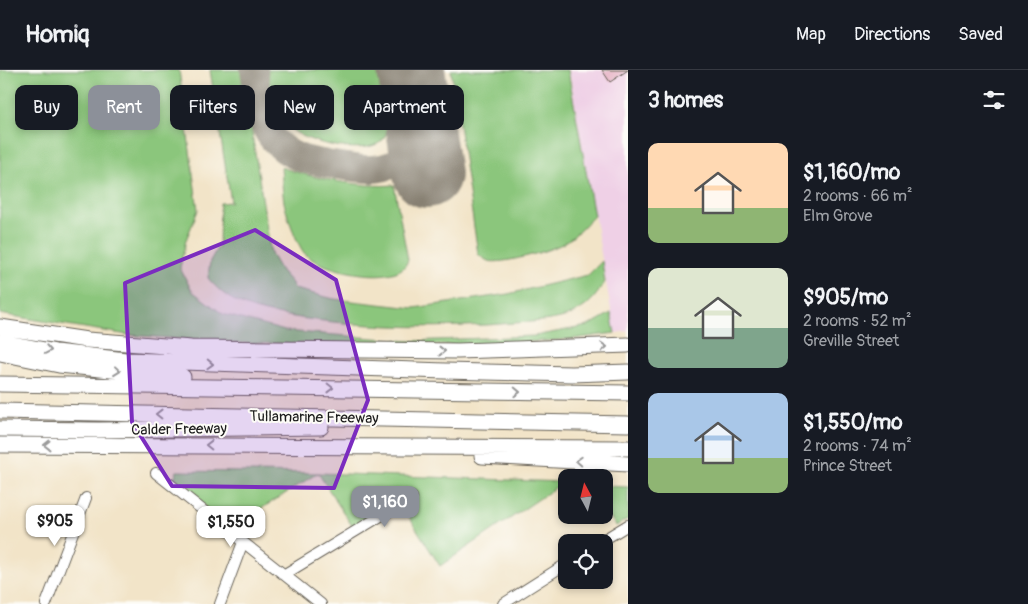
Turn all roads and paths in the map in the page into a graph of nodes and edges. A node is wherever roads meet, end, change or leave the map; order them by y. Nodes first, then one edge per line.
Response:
1 (0, 327) edge
2 (0, 342) edge
3 (628, 345) edge
4 (270, 349) junction
5 (0, 353) edge
6 (624, 372) edge
7 (0, 384) edge
8 (282, 387) junction
9 (628, 393) edge
10 (0, 411) edge
11 (628, 424) edge
12 (0, 430) edge
13 (0, 445) edge
14 (258, 446) junction
15 (628, 448) edge
16 (628, 464) edge
17 (156, 473) dead end
18 (412, 497) dead end
19 (86, 498) dead end
20 (628, 525) edge
21 (613, 534) edge
22 (243, 542) junction
23 (558, 569) edge
24 (285, 574) junction
25 (46, 604) edge
26 (220, 604) edge
27 (321, 604) edge
28 (503, 604) edge

1 - 4 highway
2 -> 6 highway
4 -> 3 highway
4 - 6 highway
5 -> 8 highway
7 - 8 highway, Tullamarine Freeway
8 -> 9 highway, Tullamarine Freeway
11 -> 10 highway, Tullamarine Freeway
11 - 12 highway, Calder Freeway
14 -> 13 highway
14 - 15 highway
16 -> 14 highway
17 - 22 street
18 - 24 street
19 - 25 street
20 - 21 street
22 - 24 street
22 - 26 street
23 - 28 street
24 - 27 street

